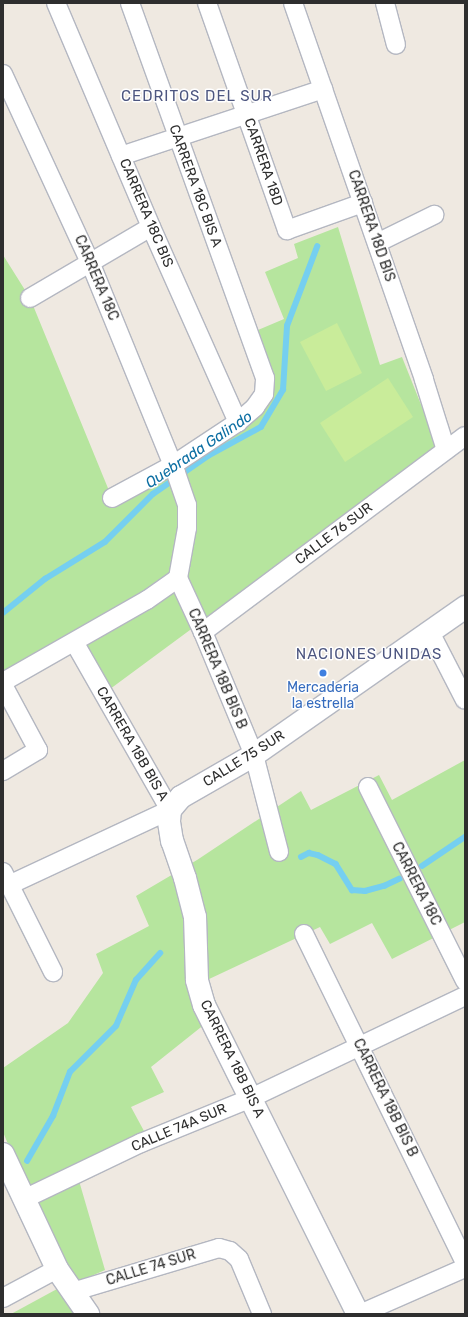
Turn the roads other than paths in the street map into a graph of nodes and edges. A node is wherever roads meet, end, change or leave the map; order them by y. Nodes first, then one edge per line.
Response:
1 (56, 3) edge
2 (130, 3) edge
3 (207, 3) edge
4 (293, 3) edge
5 (385, 3) edge
6 (396, 45) dead end
7 (3, 74) edge
8 (323, 89) junction
9 (247, 114) junction
10 (177, 138) junction
11 (121, 156) junction
12 (363, 203) junction
13 (434, 215) dead end
14 (151, 227) junction
15 (377, 243) junction
16 (90, 262) junction
17 (30, 298) dead end
18 (238, 422) junction
19 (465, 436) edge
20 (446, 450) junction
21 (177, 475) junction
22 (112, 498) dead end
23 (178, 578) junction
24 (465, 607) edge
25 (203, 632) junction
26 (430, 632) junction
27 (74, 642) junction
28 (3, 684) edge
29 (465, 700) edge
30 (254, 755) junction
31 (3, 771) edge
32 (368, 787) dead end
33 (170, 810) junction
34 (279, 852) dead end
35 (6, 879) edge
36 (304, 934) dead end
37 (53, 972) dead end
38 (465, 982) edge
39 (465, 996) edge
40 (360, 1047) junction
41 (251, 1098) junction
42 (3, 1154) edge
43 (9, 1183) edge
44 (24, 1199) junction
45 (465, 1262) edge
46 (465, 1268) edge
47 (57, 1269) junction
48 (72, 1292) junction
49 (3, 1298) edge
50 (88, 1314) edge
51 (262, 1314) edge
52 (359, 1314) edge

1 - 11 street, CARRERA 18C BIS
2 - 10 street, CARRERA 18C BIS A
3 - 9 street, CARRERA 18D
4 - 8 street, CARRERA 18D BIS
5 - 6 street
7 - 16 street, CARRERA 18C
8 - 9 street
8 - 12 street, CARRERA 18D BIS
9 - 10 street
9 - 12 street, CARRERA 18D
10 - 11 street
10 - 18 street, CARRERA 18C BIS A
11 - 14 street, CARRERA 18C BIS
12 - 15 street, CARRERA 18D BIS
13 - 15 street
14 - 16 street
14 - 18 street, CARRERA 18C BIS
15 - 20 street, CARRERA 18D BIS
16 - 17 street
16 - 21 street, CARRERA 18C
18 - 21 street, CARRERA 18C BIS A
19 - 20 street, CALLE 76 SUR
20 - 25 street, CALLE 76 SUR
21 - 22 street, CARRERA 18C BIS A
21 - 23 street
23 - 25 street, CARRERA 18B BIS B
23 - 27 street
24 - 26 street, CALLE 75 SUR
25 - 30 street, CARRERA 18B BIS B
26 - 29 street
26 - 30 street, CALLE 75 SUR
27 - 28 street
27 - 33 street, CARRERA 18B BIS A
28 - 31 street
30 - 33 street, CALLE 75 SUR
30 - 34 street, CARRERA 18B BIS B
32 - 38 street, CARRERA 18C
33 - 35 street, CALLE 75 SUR
33 - 41 street, CARRERA 18B BIS A
35 - 37 street
36 - 40 street, CARRERA 18B BIS B
39 - 40 street, CALLE 74A SUR
40 - 41 street, CALLE 74A SUR
40 - 45 street, CARRERA 18B BIS B
41 - 44 street, CALLE 74A SUR
41 - 52 street, CARRERA 18B BIS A
42 - 43 street
43 - 44 street
44 - 47 street
46 - 52 street
47 - 48 street
47 - 49 street
48 - 50 street
48 - 51 street, CALLE 74 SUR

